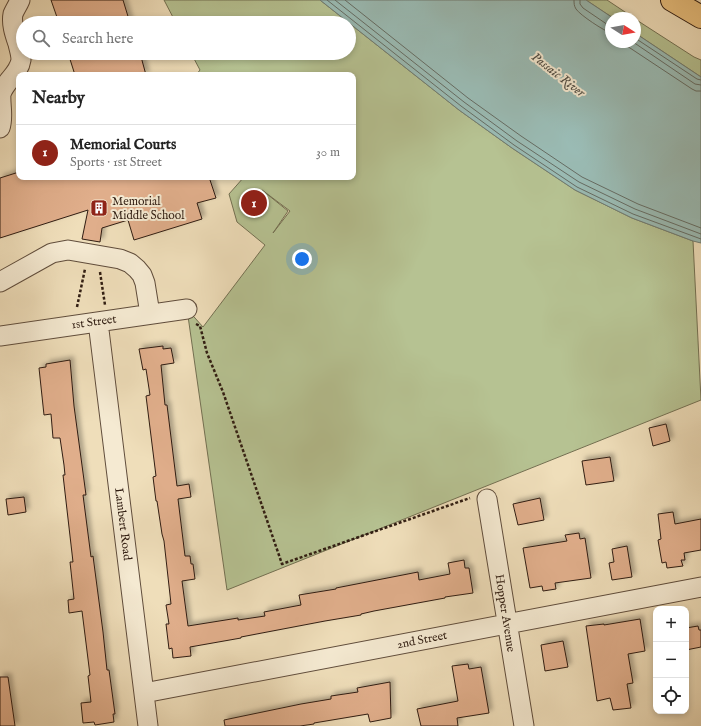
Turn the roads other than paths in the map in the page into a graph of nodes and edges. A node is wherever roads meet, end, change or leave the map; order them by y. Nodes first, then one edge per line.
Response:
1 (20, 0) edge
2 (672, 0) edge
3 (701, 17) edge
4 (16, 36) edge
5 (20, 60) edge
6 (16, 72) edge
7 (16, 73) edge
8 (0, 128) edge
9 (0, 282) edge
10 (101, 314) junction
11 (150, 314) junction
12 (191, 316) road end
13 (0, 336) edge
14 (487, 499) road end
15 (701, 587) edge
16 (507, 624) junction
17 (144, 693) junction
18 (148, 726) edge
19 (524, 726) edge

1 - 4 street
2 - 3 main road
5 - 6 street
7 - 8 street
9 - 11 street
10 - 11 street, 1st Street
10 - 13 street, 1st Street
10 - 17 street, Lambert Road
11 - 12 street, 1st Street
14 - 16 street, Hopper Avenue
15 - 16 street, 2nd Street
16 - 17 street, 2nd Street
16 - 19 street, Hopper Avenue
17 - 18 street, Lambert Road

